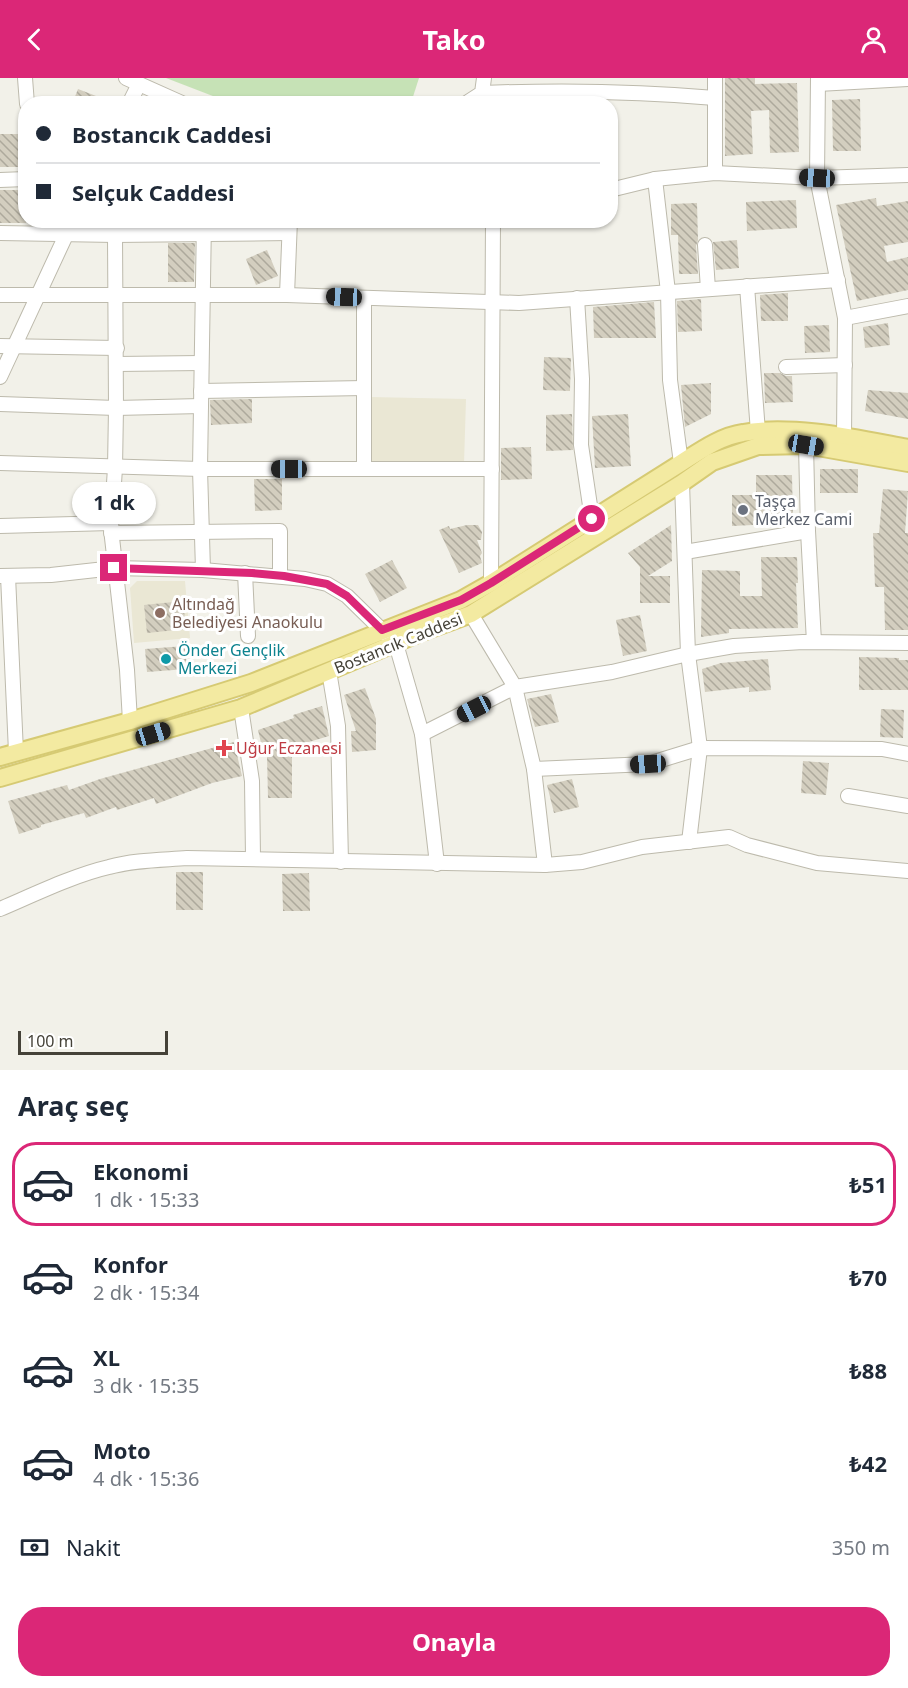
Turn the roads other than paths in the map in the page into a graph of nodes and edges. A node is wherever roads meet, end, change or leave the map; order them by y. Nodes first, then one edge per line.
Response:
1 (25, 78) edge
2 (484, 78) edge
3 (715, 78) edge
4 (902, 79) edge
5 (132, 81) edge
6 (818, 81) edge
7 (482, 93) junction
8 (26, 96) edge
9 (130, 96) edge
10 (166, 96) edge
11 (477, 96) edge
12 (715, 98) junction
13 (715, 173) junction
14 (908, 175) edge
15 (817, 178) junction
16 (18, 179) edge
17 (656, 179) junction
18 (0, 180) edge
19 (618, 188) edge
20 (70, 228) edge
21 (193, 228) edge
22 (204, 228) edge
23 (289, 228) edge
24 (494, 228) edge
25 (0, 233) edge
26 (67, 234) junction
27 (116, 235) junction
28 (705, 245) dead end
29 (838, 280) junction
30 (747, 286) junction
31 (708, 289) junction
32 (668, 292) junction
33 (0, 295) edge
34 (39, 295) junction
35 (287, 295) junction
36 (117, 296) junction
37 (202, 296) junction
38 (364, 298) junction
39 (578, 298) junction
40 (494, 302) junction
41 (908, 306) edge
42 (845, 318) junction
43 (0, 346) edge
44 (16, 346) junction
45 (117, 348) junction
46 (201, 363) junction
47 (117, 364) junction
48 (845, 365) junction
49 (786, 367) dead end
50 (0, 377) edge
51 (364, 388) junction
52 (201, 391) junction
53 (0, 404) edge
54 (201, 406) junction
55 (116, 408) junction
56 (758, 432) junction
57 (844, 437) junction
58 (806, 445) junction
59 (908, 448) edge
60 (0, 463) edge
61 (681, 463) junction
62 (908, 464) edge
63 (115, 468) junction
64 (200, 469) junction
65 (364, 469) junction
66 (492, 469) junction
67 (682, 483) junction
68 (592, 519) junction
69 (0, 526) edge
70 (111, 528) junction
71 (808, 531) junction
72 (202, 533) junction
73 (685, 552) junction
74 (114, 568) junction
75 (203, 570) junction
76 (245, 573) junction
77 (4, 576) edge
78 (280, 576) junction
79 (491, 583) junction
80 (471, 614) junction
81 (382, 630) junction
82 (248, 636) dead end
83 (814, 642) junction
84 (908, 643) edge
85 (396, 644) junction
86 (688, 654) junction
87 (329, 671) junction
88 (515, 687) junction
89 (241, 708) junction
90 (130, 721) junction
91 (422, 734) junction
92 (700, 748) junction
93 (8, 754) edge
94 (908, 754) edge
95 (534, 769) junction
96 (0, 778) edge
97 (848, 796) dead end
98 (908, 806) edge
99 (690, 842) junction
100 (253, 858) junction
101 (341, 862) junction
102 (437, 864) junction
103 (545, 865) junction
104 (908, 871) edge
105 (0, 909) edge

1 - 8 street
2 - 7 street
3 - 12 street
4 - 6 street
5 - 9 street
5 - 10 street
6 - 15 street
7 - 11 street
7 - 12 street
12 - 13 street
13 - 15 street
13 - 17 street
14 - 15 street
15 - 29 street
16 - 18 street
17 - 19 street
17 - 32 street
20 - 26 street
21 - 27 street
22 - 37 street
23 - 35 street
24 - 40 street
25 - 26 street
26 - 27 street
26 - 34 street
27 - 36 street
28 - 31 street
29 - 30 street
29 - 42 street
30 - 31 street
30 - 56 street
31 - 32 street
32 - 39 street
32 - 61 street
33 - 34 street
34 - 36 street
34 - 44 street
35 - 37 street
35 - 38 street
36 - 37 street
36 - 45 street
37 - 46 street
38 - 40 street
38 - 51 street
39 - 40 street
39 - 68 street
40 - 66 street
41 - 42 street
42 - 48 street
43 - 44 street
44 - 45 street
44 - 50 street
45 - 47 street
46 - 47 street
46 - 52 street
47 - 55 street
48 - 49 street
48 - 57 street
51 - 52 street
51 - 65 street
52 - 54 street
53 - 55 street
54 - 55 street
54 - 64 street
55 - 63 street
56 - 57 main road, Bostancık Caddesi
56 - 61 main road, Bostancık Caddesi
57 - 59 main road, Bostancık Caddesi
58 - 62 main road, Bostancık Caddesi
58 - 67 main road, Bostancık Caddesi
58 - 71 street
60 - 63 street
61 - 68 main road, Bostancık Caddesi
63 - 64 street
63 - 70 street
64 - 65 street
64 - 72 street
65 - 66 street
66 - 79 street
67 - 73 street
67 - 80 main road, Bostancık Caddesi
68 - 79 main road, Bostancık Caddesi
69 - 70 street
70 - 72 street
70 - 74 street
71 - 73 street
71 - 83 street
72 - 75 street
72 - 78 street
73 - 86 street
74 - 75 street
74 - 77 street
74 - 90 street
75 - 76 street
76 - 78 street
76 - 82 street
77 - 93 street
78 - 81 street
79 - 81 main road, Bostancık Caddesi
80 - 85 main road, Bostancık Caddesi
80 - 88 street
81 - 85 street
81 - 90 main road, Bostancık Caddesi
83 - 84 street
83 - 86 street
85 - 87 main road, Bostancık Caddesi
85 - 91 street
86 - 88 street
86 - 92 street
87 - 89 main road, Bostancık Caddesi
87 - 101 street
88 - 91 street
88 - 95 street
89 - 96 main road, Bostancık Caddesi
89 - 100 street
90 - 93 main road, Bostancık Caddesi
91 - 102 street
92 - 94 street
92 - 95 street
92 - 99 street
95 - 103 street
97 - 98 street
99 - 103 street
99 - 104 street
100 - 101 street
100 - 105 street
101 - 102 street
102 - 103 street

